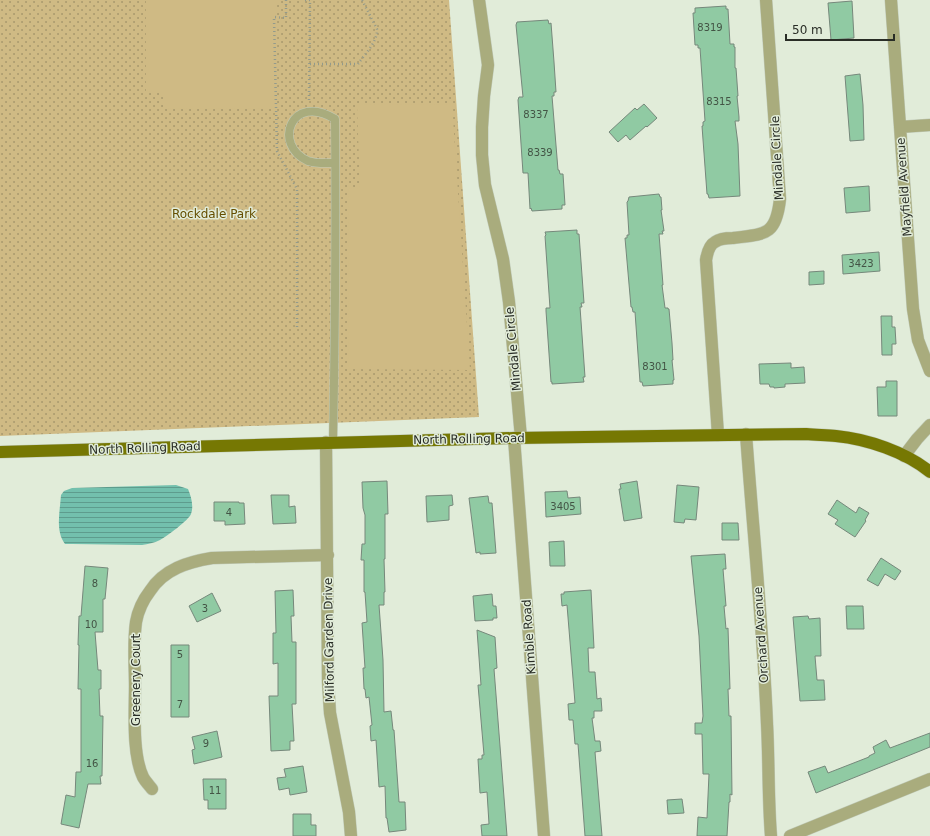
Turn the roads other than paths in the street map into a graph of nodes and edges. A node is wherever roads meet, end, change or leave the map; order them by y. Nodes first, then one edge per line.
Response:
1 (479, 0) edge
2 (766, 0) edge
3 (891, 0) edge
4 (930, 125) edge
5 (900, 127) junction
6 (335, 163) junction
7 (930, 371) edge
8 (930, 425) edge
9 (746, 434) junction
10 (718, 435) junction
11 (517, 438) junction
12 (329, 442) junction
13 (0, 452) edge
14 (904, 456) junction
15 (930, 472) edge
16 (328, 555) junction
17 (930, 779) edge
18 (152, 789) dead end
19 (351, 836) edge
20 (544, 836) edge
21 (771, 836) edge
22 (790, 836) edge

1 - 11 street, Mindale Circle
2 - 10 street, Mindale Circle
3 - 5 street, Mayfield Avenue
4 - 5 street
5 - 7 street, Mayfield Avenue
6 - 6 lane
6 - 12 lane
8 - 14 street
9 - 10 main road, North Rolling Road
9 - 14 main road, North Rolling Road
9 - 21 street, Orchard Avenue
10 - 11 main road, North Rolling Road
11 - 12 main road, North Rolling Road
11 - 20 street, Kimble Road
12 - 13 main road, North Rolling Road
12 - 16 street, Milford Garden Drive
14 - 15 main road, North Rolling Road
16 - 18 street, Greenery Court
16 - 19 street, Milford Garden Drive
17 - 22 street

